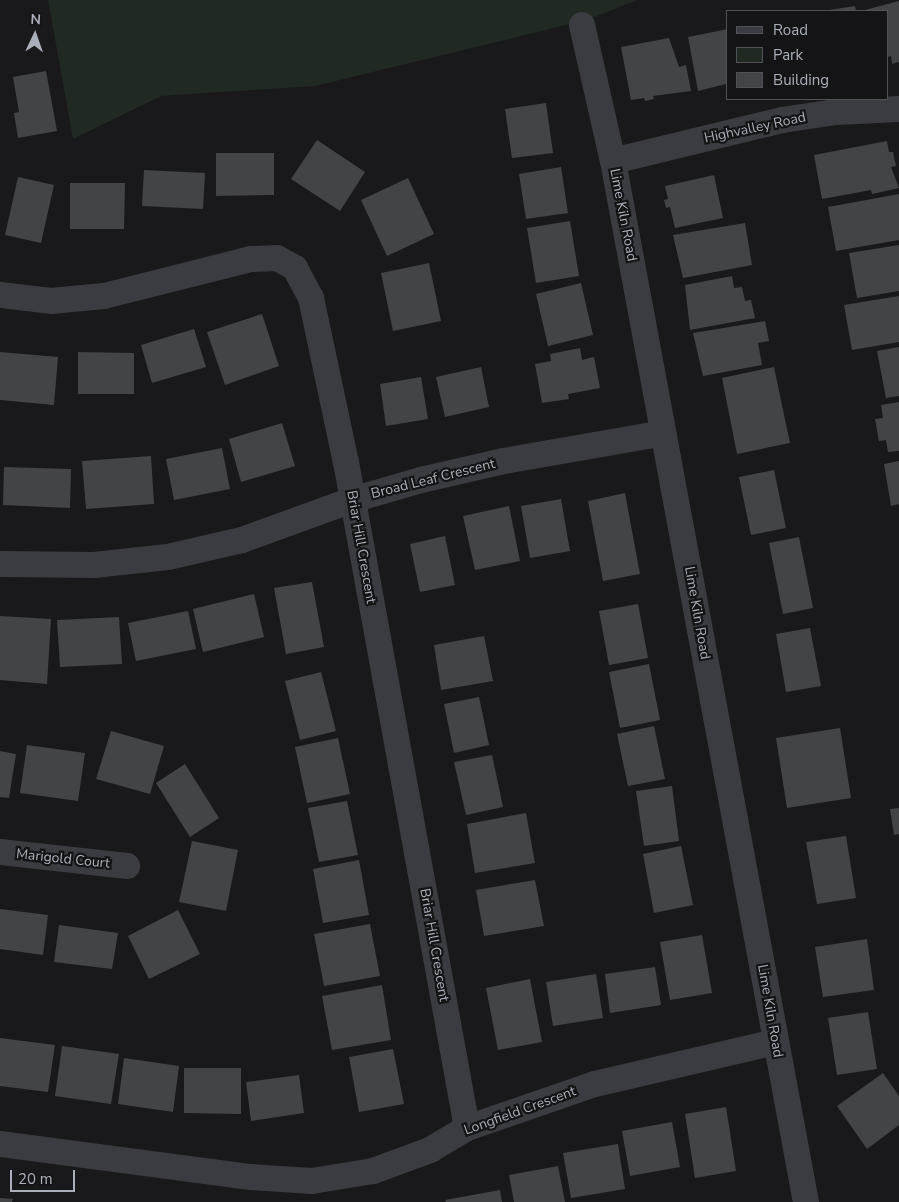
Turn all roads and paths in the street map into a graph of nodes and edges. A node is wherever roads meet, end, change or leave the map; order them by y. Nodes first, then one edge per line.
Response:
1 (582, 25) dead end
2 (899, 109) edge
3 (613, 161) junction
4 (0, 295) edge
5 (664, 433) junction
6 (352, 500) junction
7 (0, 564) edge
8 (0, 852) edge
9 (126, 866) dead end
10 (775, 1042) junction
11 (466, 1128) junction
12 (0, 1144) edge
13 (806, 1202) edge

1 - 3 street, Lime Kiln Road
2 - 3 street, Highvalley Road
3 - 5 street, Lime Kiln Road
4 - 6 street, Briar Hill Crescent
5 - 6 street, Broad Leaf Crescent
5 - 10 street, Lime Kiln Road
6 - 7 street, Broad Leaf Crescent
6 - 11 street, Briar Hill Crescent
8 - 9 street, Marigold Court
10 - 11 street, Longfield Crescent
10 - 13 street, Lime Kiln Road
11 - 12 street, Longfield Crescent

